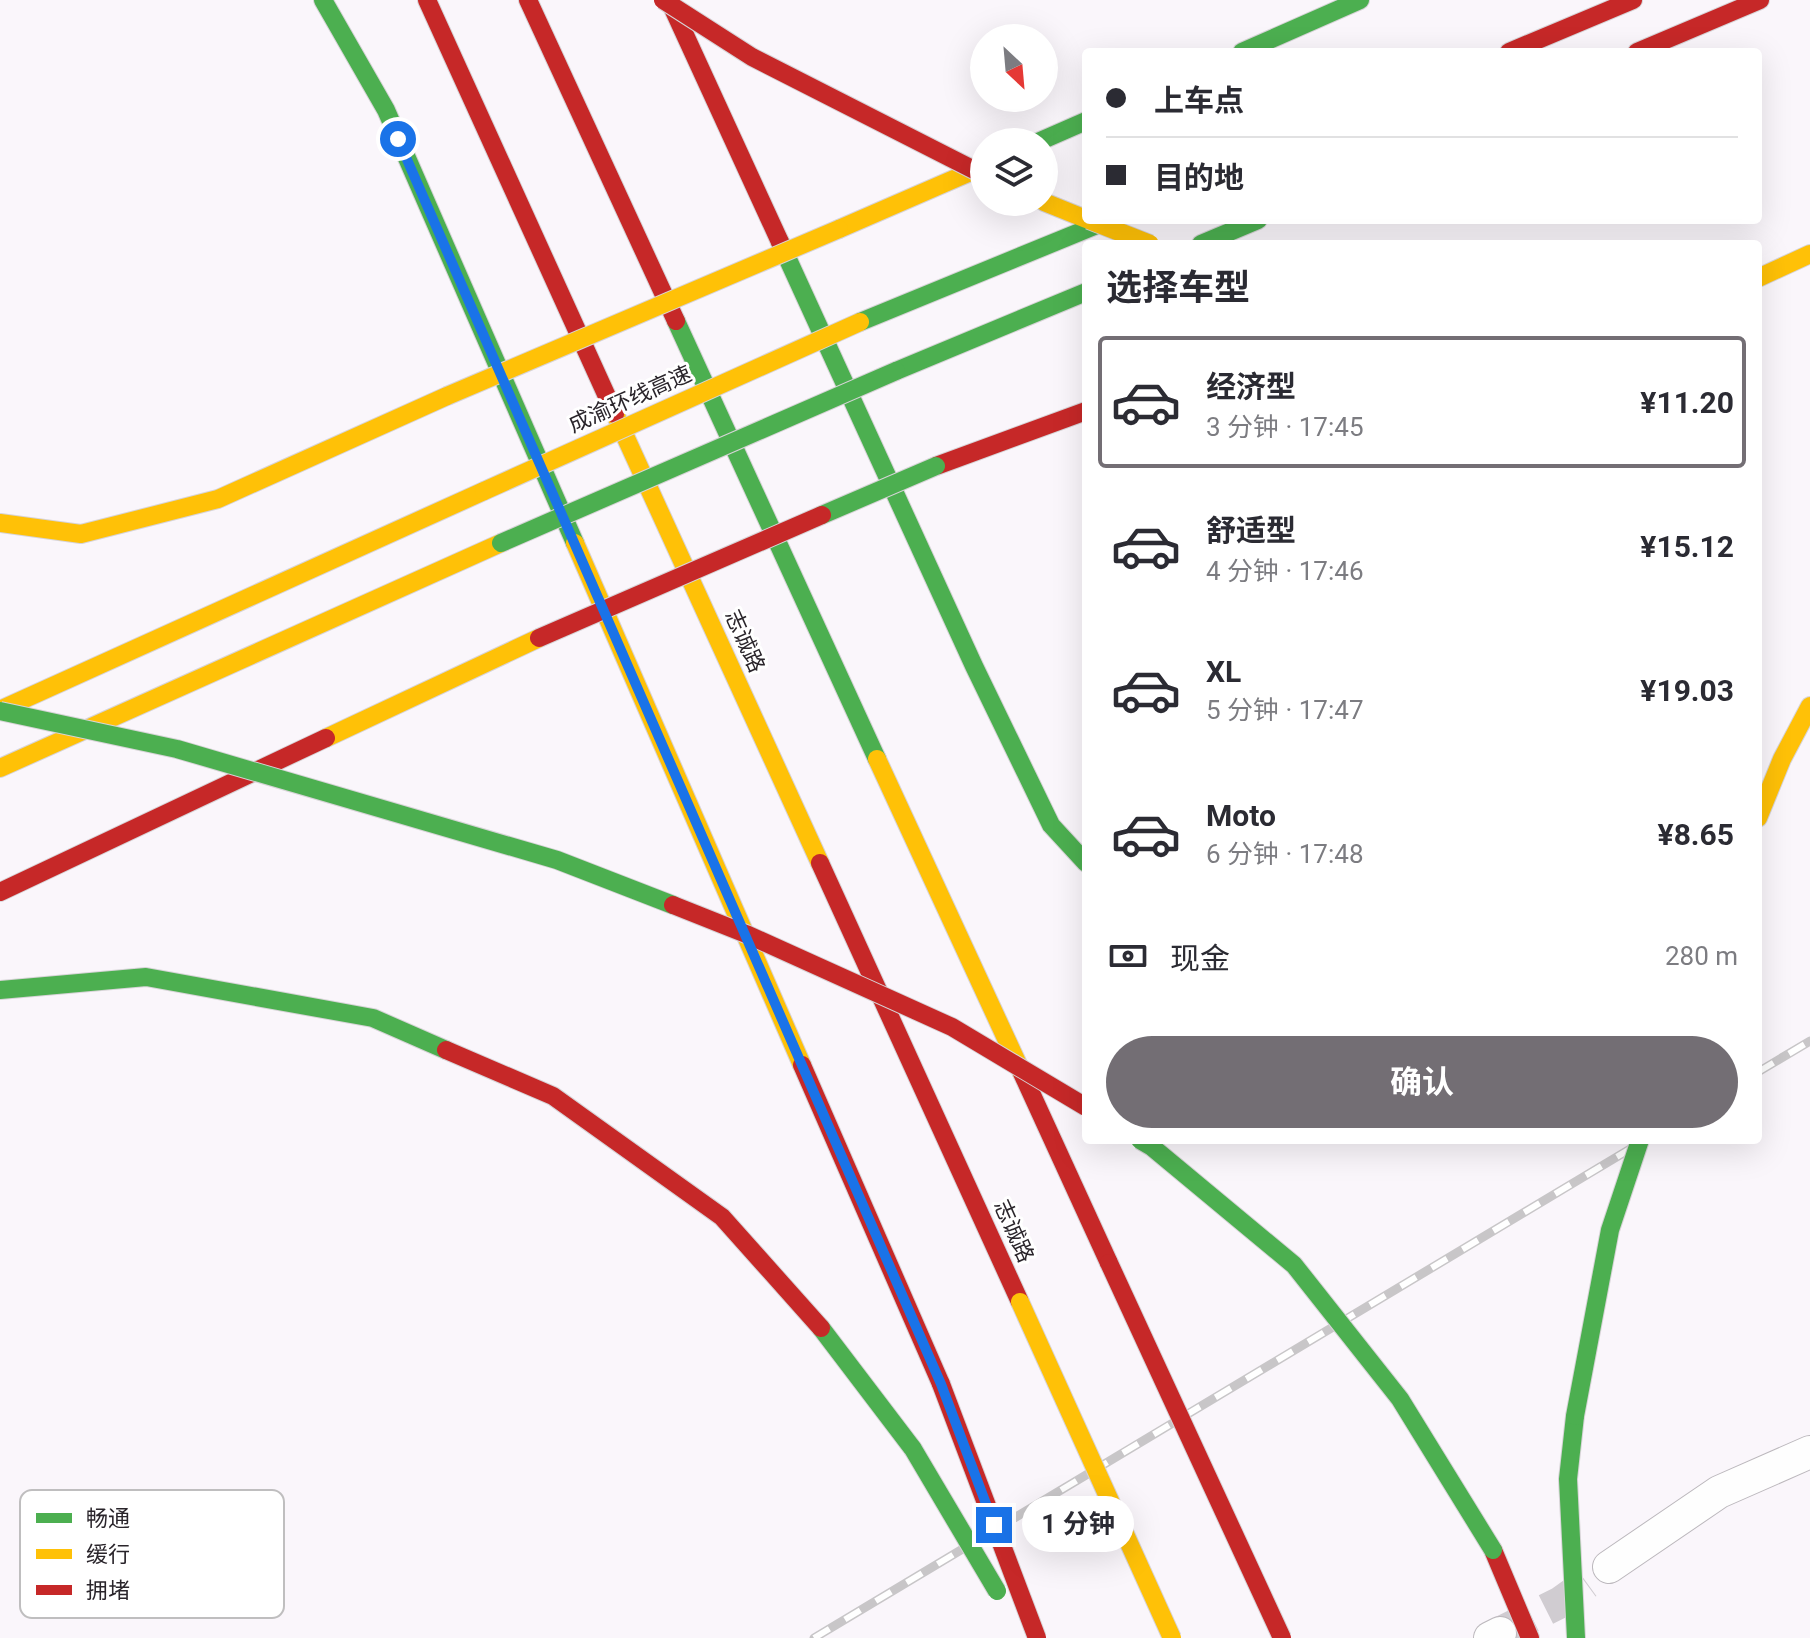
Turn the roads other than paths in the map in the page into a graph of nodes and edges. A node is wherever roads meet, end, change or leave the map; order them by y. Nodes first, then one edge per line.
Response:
1 (323, 0) edge
2 (427, 0) edge
3 (528, 0) edge
4 (666, 0) edge
5 (1360, 0) edge
6 (1633, 0) edge
7 (1760, 0) edge
8 (1251, 48) edge
9 (1518, 48) edge
10 (1646, 48) edge
11 (1082, 123) edge
12 (1058, 133) edge
13 (970, 168) edge
14 (970, 172) edge
15 (1058, 207) edge
16 (1082, 217) edge
17 (1099, 224) edge
18 (1100, 224) edge
19 (1249, 224) edge
20 (1140, 240) edge
21 (1211, 240) edge
22 (1810, 254) edge
23 (1762, 276) edge
24 (1082, 294) edge
25 (1082, 412) edge
26 (0, 523) edge
27 (1810, 706) edge
28 (0, 711) edge
29 (0, 768) edge
30 (1762, 808) edge
31 (1082, 859) edge
32 (0, 892) edge
33 (0, 990) edge
34 (1082, 1105) edge
35 (1145, 1144) edge
36 (1639, 1144) edge
37 (1810, 1452) edge
38 (1609, 1567) tunnel mouth
39 (1507, 1636) edge
40 (1025, 1638) edge
41 (1037, 1638) edge
42 (1172, 1638) edge
43 (1282, 1638) edge
44 (1576, 1638) edge

1 - 41 main road, bridge
2 - 42 main road, 志诚路, bridge
3 - 43 main road, bridge
4 - 13 main road, bridge
4 - 31 main road
5 - 8 main road
6 - 9 main road
7 - 10 main road
11 - 12 main road
14 - 26 main road, bridge
15 - 16 main road
17 - 28 main road, 成渝环线高速, bridge
18 - 20 main road, bridge
19 - 21 main road
22 - 23 main road
24 - 29 main road, bridge
25 - 32 main road, bridge
27 - 30 main road
28 - 34 main road, bridge
33 - 40 main road, bridge
35 - 39 main road, bridge
36 - 44 main road, bridge
37 - 38 street

